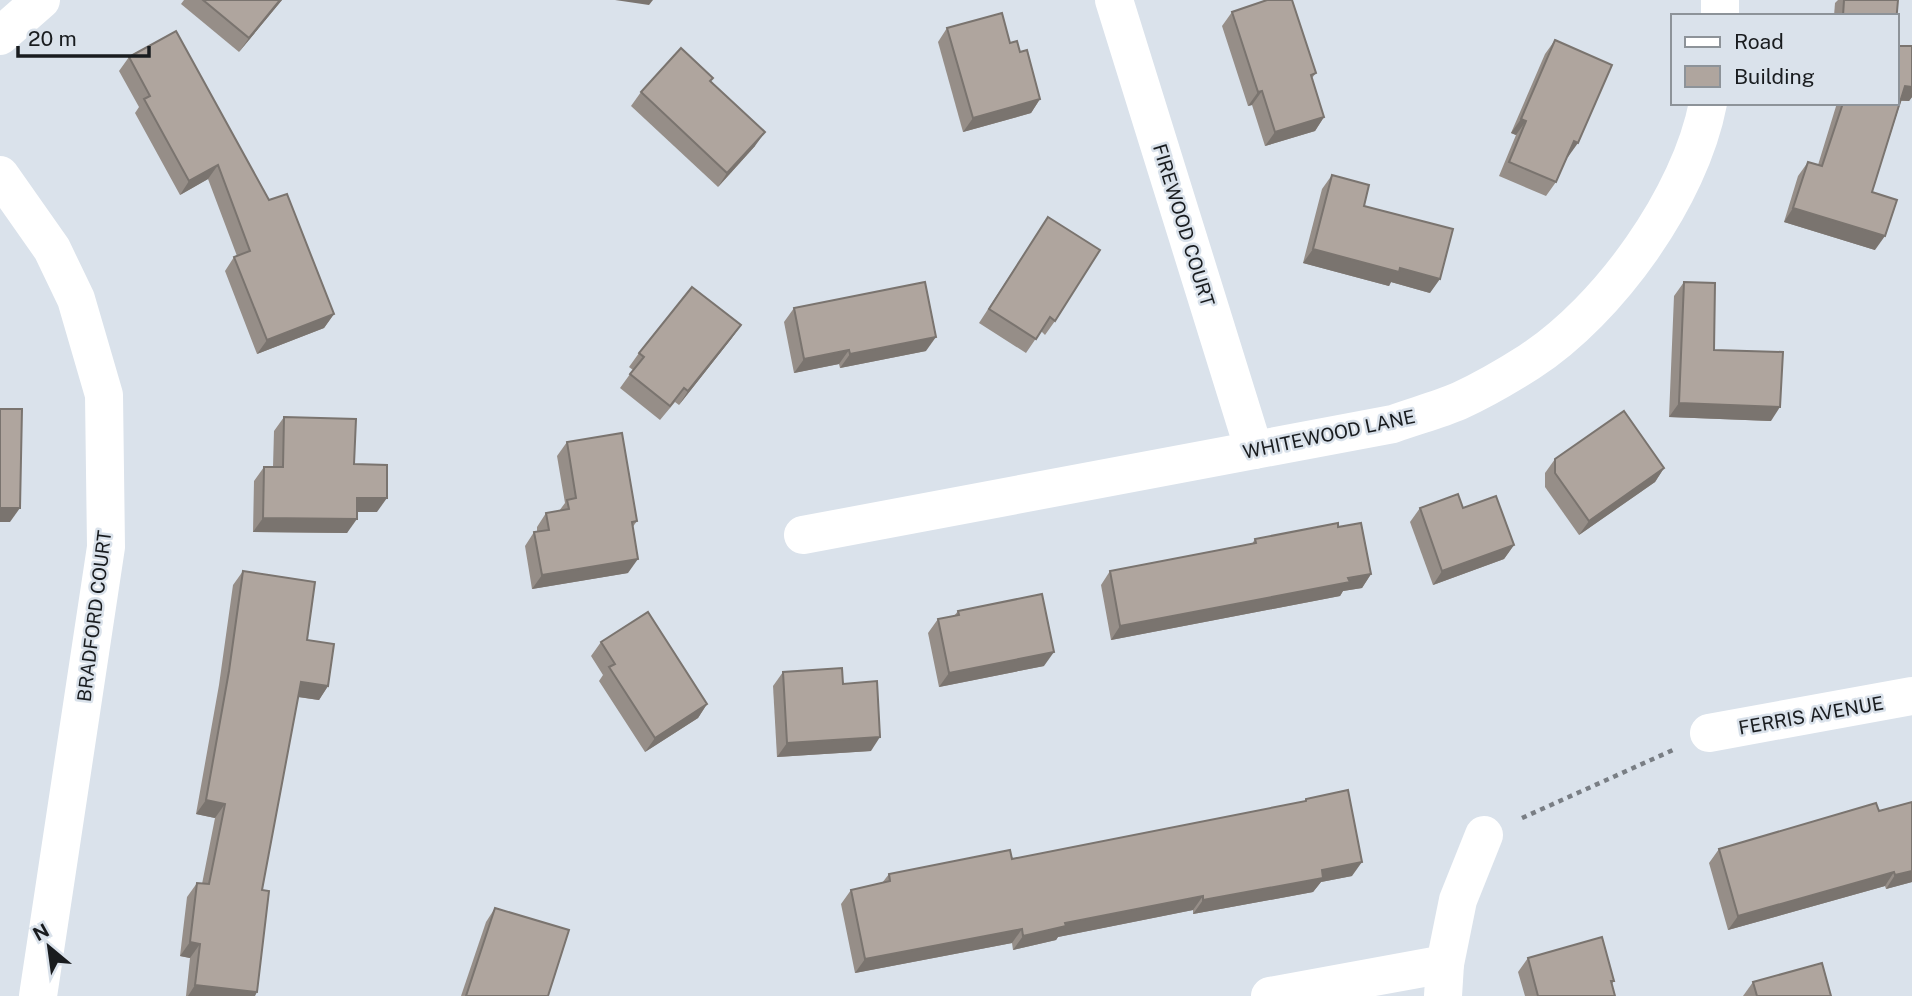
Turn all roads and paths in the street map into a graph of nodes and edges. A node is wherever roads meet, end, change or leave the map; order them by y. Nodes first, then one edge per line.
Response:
1 (41, 0) edge
2 (1114, 0) edge
3 (0, 36) edge
4 (1707, 105) edge
5 (0, 175) edge
6 (1254, 450) junction
7 (803, 535) dead end
8 (1912, 696) edge
9 (1709, 733) joint
10 (1484, 835) joint
11 (1444, 980) edge
12 (38, 996) edge
13 (1270, 996) edge

1 - 3 street
2 - 6 street, FIREWOOD COURT
4 - 6 street, WHITEWOOD LANE
5 - 12 street, BRADFORD COURT
6 - 7 street, WHITEWOOD LANE
8 - 9 street, FERRIS AVENUE
9 - 10 path
10 - 11 street
11 - 13 street

